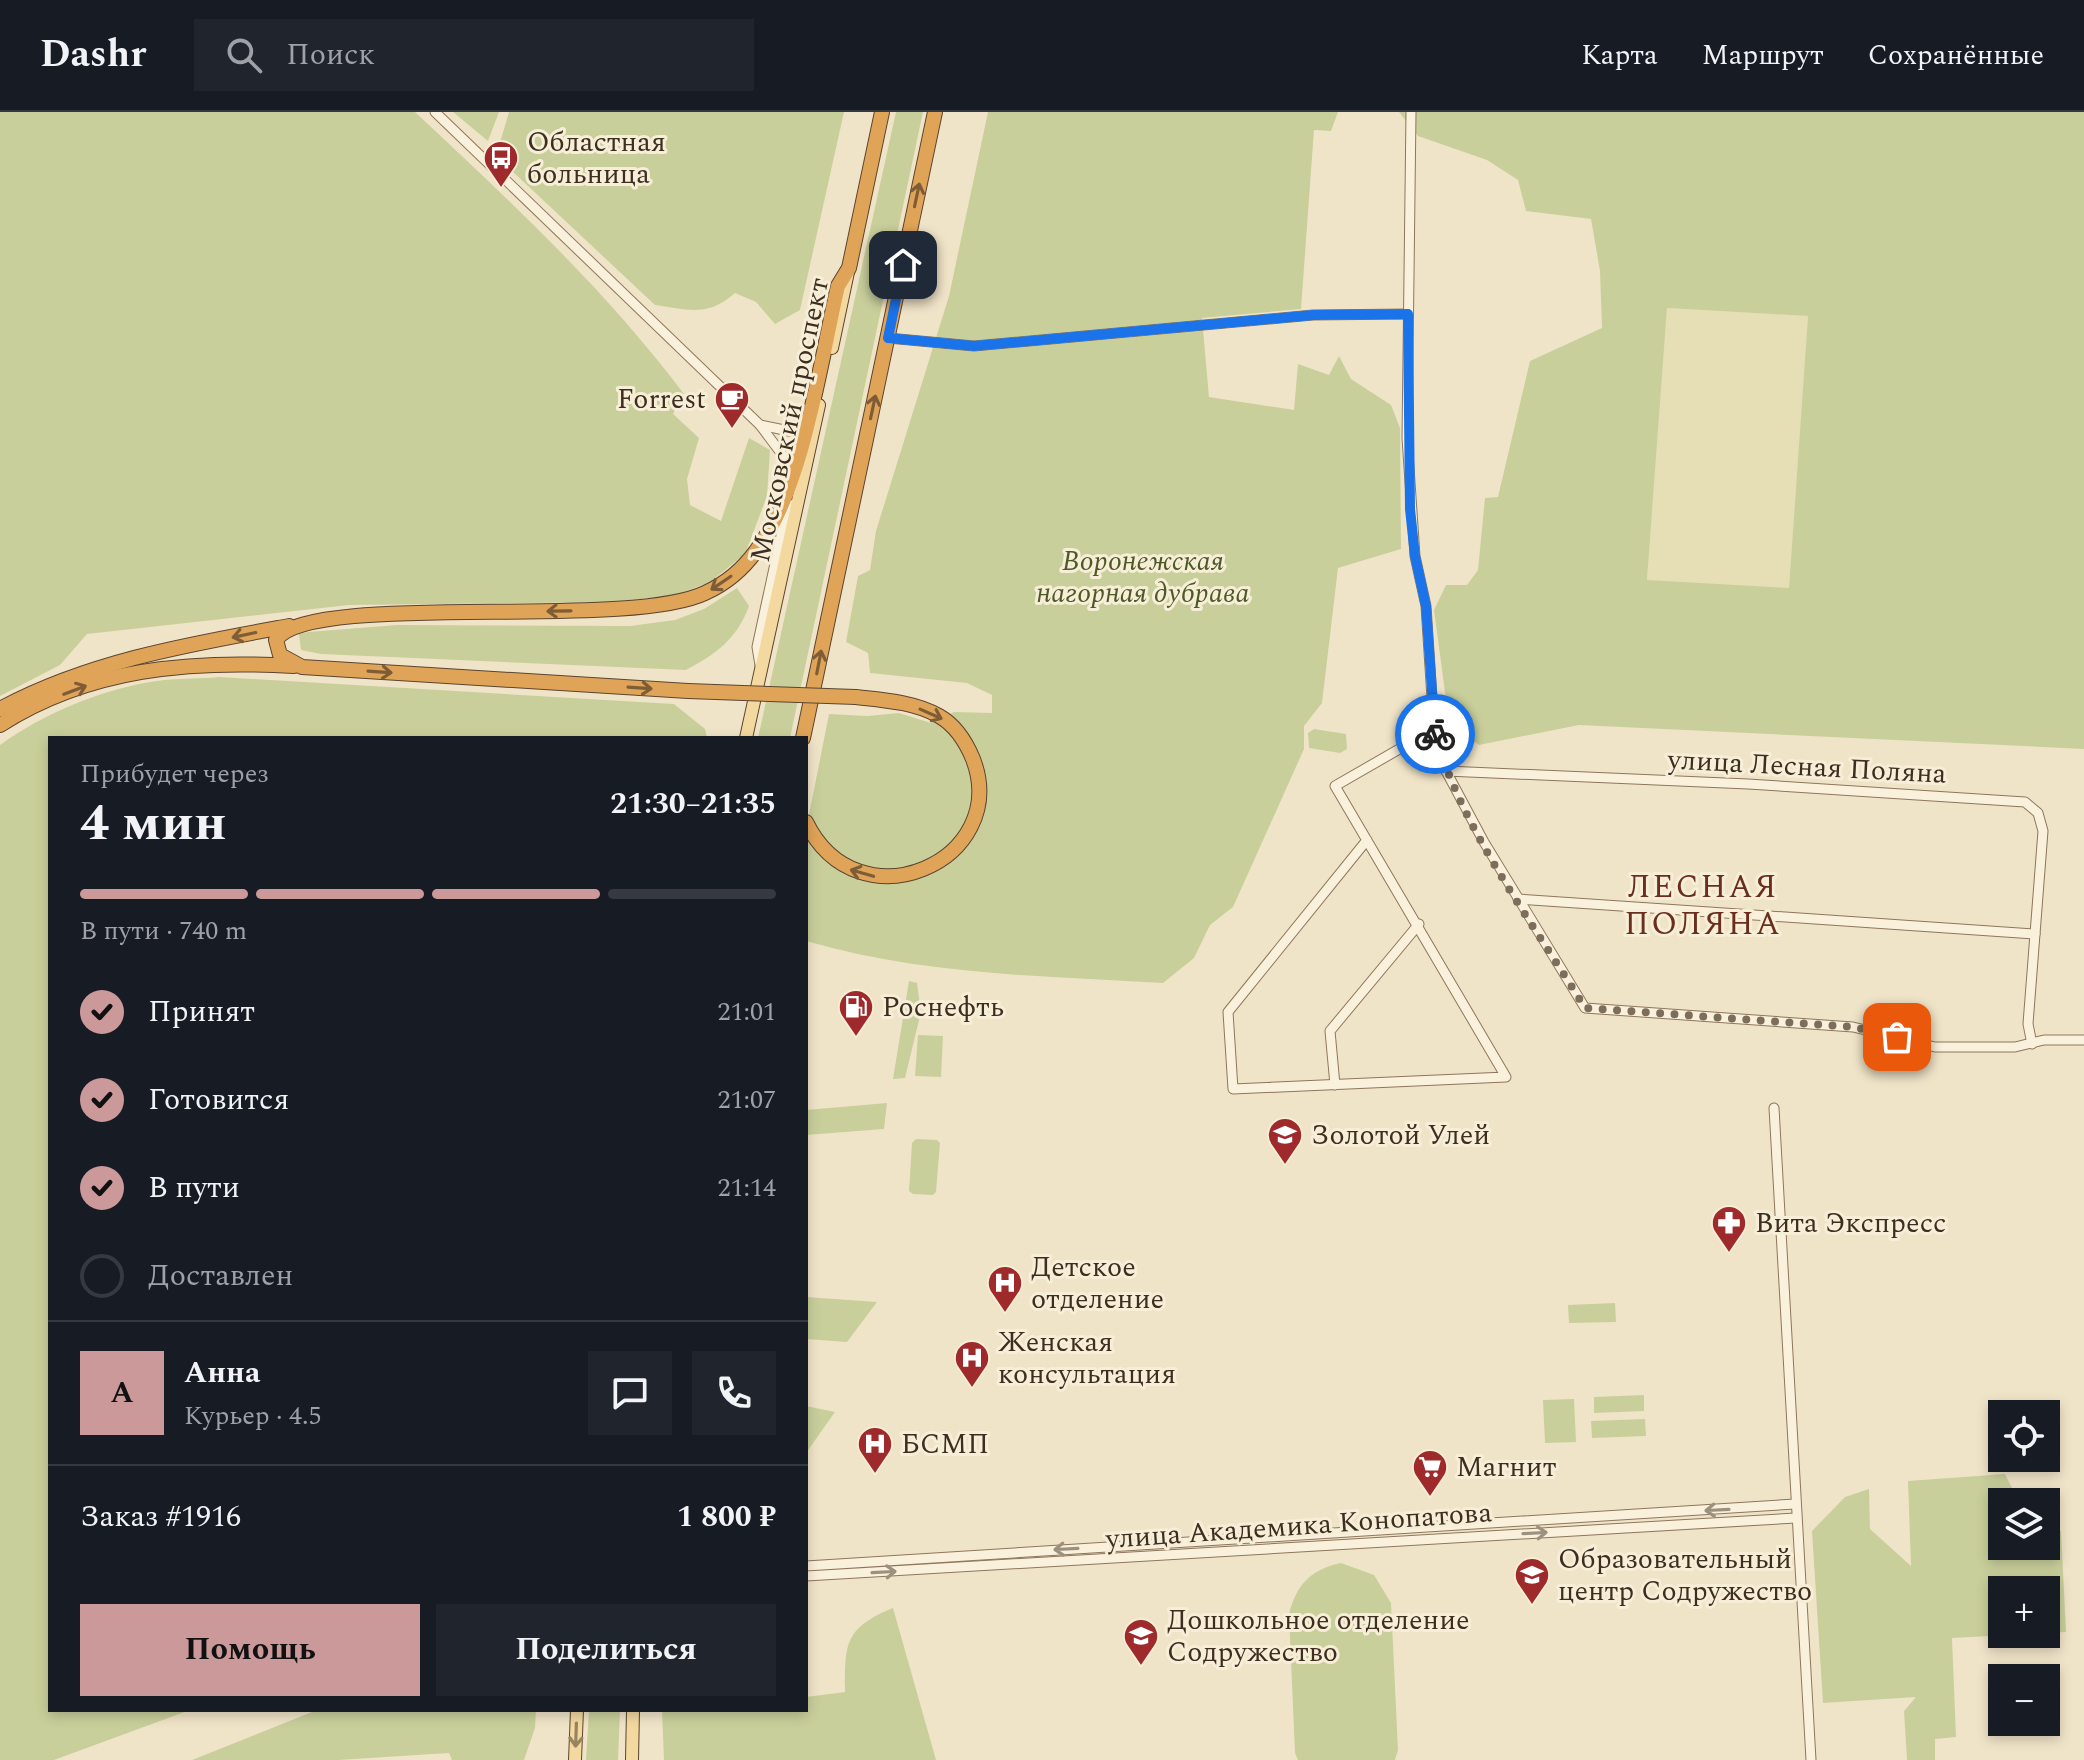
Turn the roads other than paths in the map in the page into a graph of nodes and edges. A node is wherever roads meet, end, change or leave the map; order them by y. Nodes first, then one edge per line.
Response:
1 (435, 112) edge
2 (882, 112) edge
3 (935, 112) edge
4 (1411, 112) edge
5 (849, 268) junction
6 (1408, 314) junction
7 (888, 338) junction
8 (807, 419) junction
9 (760, 425) junction
10 (791, 483) junction
11 (297, 625) junction
12 (302, 667) junction
13 (761, 672) junction
14 (0, 709) edge
15 (0, 725) edge
16 (1434, 729) junction
17 (746, 736) edge
18 (803, 736) edge
19 (1446, 771) junction
20 (808, 825) edge
21 (1367, 840) junction
22 (1518, 899) junction
23 (1419, 924) junction
24 (2035, 934) junction
25 (2084, 1040) edge
26 (2027, 1045) junction
27 (1335, 1085) junction
28 (1774, 1108) dead end
29 (1795, 1504) junction
30 (1796, 1518) junction
31 (808, 1566) edge
32 (808, 1576) edge
33 (577, 1712) edge
34 (633, 1712) edge
35 (575, 1760) edge
36 (632, 1760) edge
37 (1811, 1760) edge

1 - 9 street
2 - 5 highway, Московский проспект
7 -> 3 highway
4 - 6 street
5 - 8 highway
5 - 13 main road, Московский проспект
6 - 7 street
6 - 16 street
18 -> 7 highway
8 - 9 street
8 - 10 highway
9 - 10 street
10 -> 11 highway
10 - 13 street
11 - 12 highway
11 -> 14 highway
15 -> 12 highway
12 -> 20 highway, bridge
13 - 17 main road, Московский проспект
16 - 19 street
16 - 21 street
19 - 22 street
19 - 24 street, улица Лесная Поляна
21 - 23 street
21 - 27 street
22 - 24 street
22 - 26 street
23 - 27 street
23 - 27 street
24 - 26 street, улица Лесная Поляна
25 - 26 street
28 - 29 street
29 - 30 street
29 -> 31 street, улица Академика Конопатова
32 -> 30 street, улица Академика Конопатова
30 - 37 street
33 -> 35 main road
34 - 36 main road

